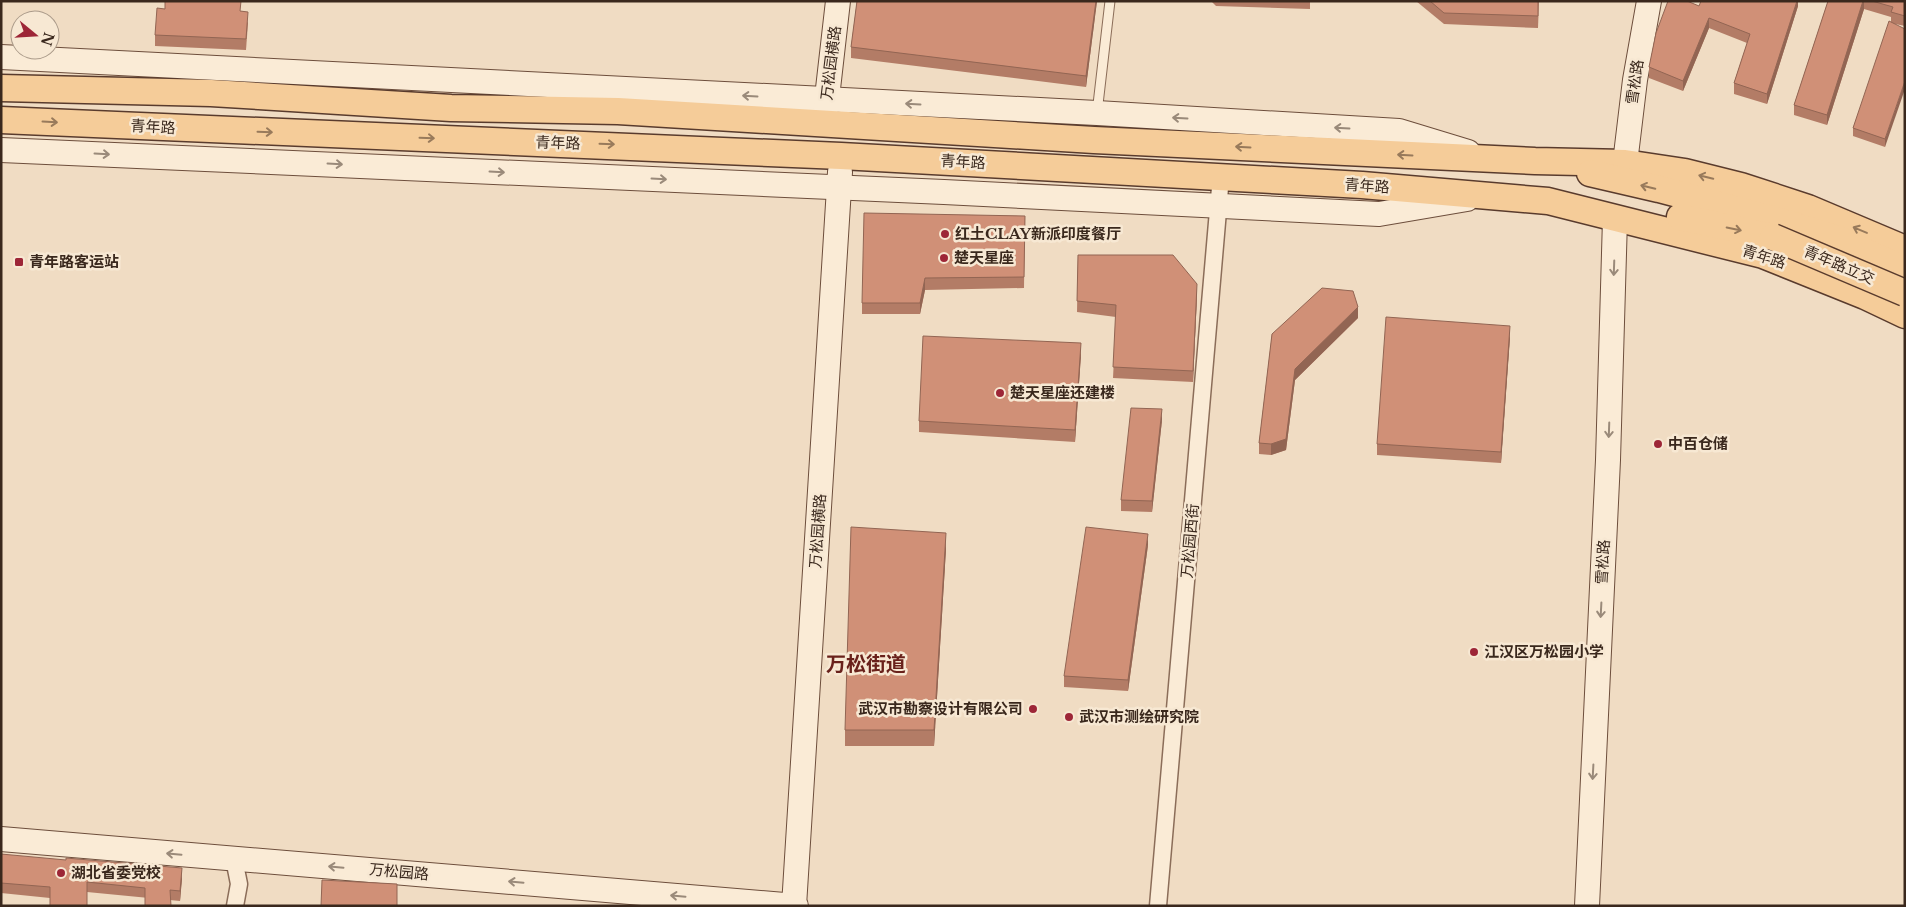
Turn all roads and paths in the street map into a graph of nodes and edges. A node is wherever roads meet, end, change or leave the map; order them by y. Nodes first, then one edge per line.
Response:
1 (838, 1) edge
2 (1110, 1) edge
3 (1649, 1) edge
4 (1, 57) edge
5 (170, 66) junction
6 (266, 71) junction
7 (13, 88) edge
8 (950, 106) junction
9 (436, 107) junction
10 (825, 112) junction
11 (1097, 113) junction
12 (1, 120) edge
13 (168, 127) junction
14 (1125, 141) junction
15 (1, 150) edge
16 (841, 156) junction
17 (1492, 159) junction
18 (1535, 161) junction
19 (306, 163) junction
20 (1625, 163) junction
21 (1124, 171) junction
22 (1221, 176) junction
23 (839, 187) junction
24 (944, 192) junction
25 (1485, 196) junction
26 (1548, 202) junction
27 (1218, 205) junction
28 (1615, 219) junction
29 (1777, 229) junction
30 (1905, 249) edge
31 (1905, 270) edge
32 (1905, 293) edge
33 (1905, 315) edge
34 (1, 839) edge
35 (234, 858) junction
36 (235, 906) edge
37 (795, 906) edge
38 (1158, 906) edge
39 (1587, 906) edge

1 - 10 main road, 万松园横路
2 - 11 lane
3 - 20 main road, 雪松路
4 - 5 main road
5 - 6 main road
5 - 7 main road
6 - 9 main road
10 -> 6 main road
7 - 9 main road, 青年路
8 -> 10 main road
8 - 11 main road
8 - 14 main road
9 - 10 main road, 青年路
10 - 14 main road, 青年路
17 -> 11 main road
12 -> 13 main road, 青年路
13 -> 16 main road, 青年路
13 - 19 main road
17 -> 14 main road, 青年路
15 -> 19 main road
16 - 21 main road, 青年路
16 - 23 main road, 万松园横路
17 - 18 main road, 青年路
18 - 20 main road, 青年路
29 -> 18 main road
19 -> 23 main road
30 -> 20 main road, 青年路
21 - 22 main road, 青年路
21 - 24 main road
22 - 25 main road, 青年路
22 - 27 street, 万松园西街
23 - 24 main road
23 - 37 main road, 万松园横路
24 - 27 main road
25 - 26 main road, 青年路
25 - 27 main road
26 - 28 main road, 青年路
26 -> 29 main road
27 - 38 street, 万松园西街
28 - 33 main road, 青年路
28 -> 39 main road, 雪松路
29 - 31 main road, 青年路立交
29 - 32 main road, 青年路立交, bridge
35 -> 34 main road, 万松园路
35 - 36 street
37 -> 35 main road, 万松园路

